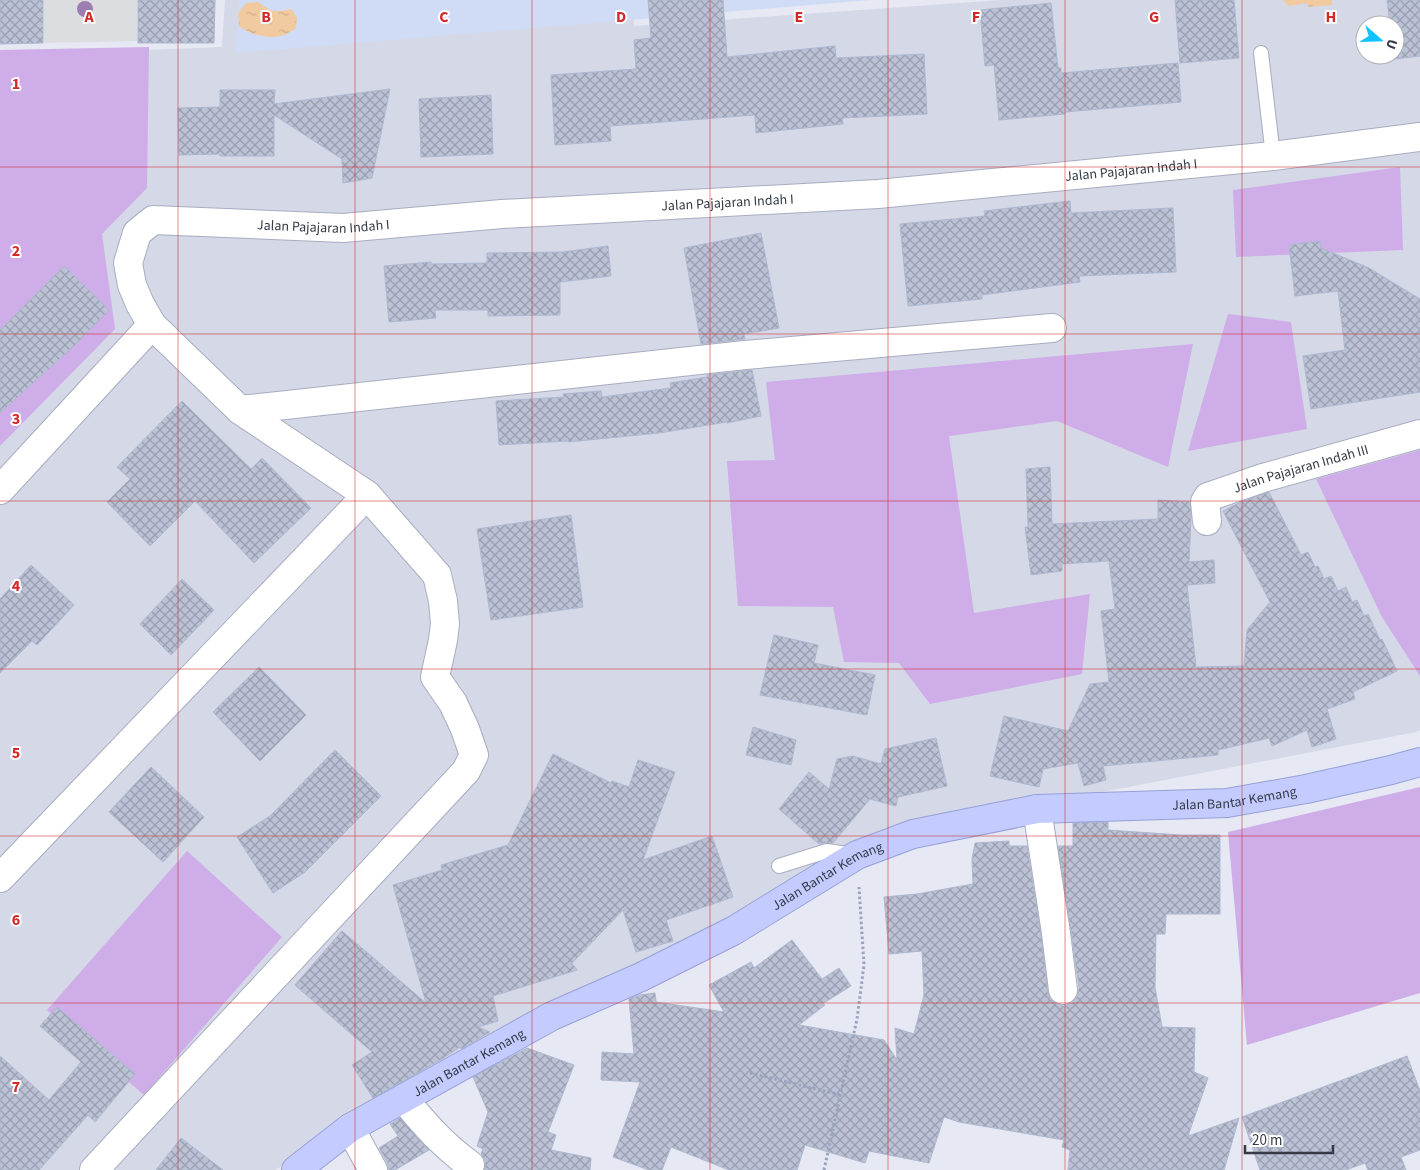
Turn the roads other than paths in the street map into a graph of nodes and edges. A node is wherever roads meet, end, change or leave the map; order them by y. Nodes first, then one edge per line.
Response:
1 (1261, 53) dead end
2 (1420, 138) edge
3 (1273, 156) junction
4 (152, 325) junction
5 (1052, 328) dead end
6 (240, 410) junction
7 (1420, 434) edge
8 (0, 490) edge
9 (367, 495) junction
10 (1207, 521) dead end
11 (1420, 762) edge
12 (1037, 809) junction
13 (857, 855) junction
14 (779, 866) dead end
15 (0, 878) edge
16 (1063, 990) dead end
17 (404, 1099) junction
18 (350, 1128) junction
19 (470, 1165) dead end
20 (94, 1170) edge
21 (296, 1170) edge
22 (373, 1170) edge

1 - 3 lane
2 - 3 street, Jalan Pajajaran Indah I
3 - 4 street, Jalan Pajajaran Indah I
4 - 6 street, Jalan Pajajaran Indah I
4 - 8 street
5 - 6 street
6 - 9 street, Jalan Pajajaran Indah I
7 - 10 street, Jalan Pajajaran Indah III
9 - 15 street
9 - 20 street, Jalan Pajajaran Indah I
11 - 12 street, Jalan Bantar Kemang
12 - 13 street, Jalan Bantar Kemang
12 - 16 street
13 - 14 lane
13 - 17 street, Jalan Bantar Kemang
17 - 18 street, Jalan Bantar Kemang
17 - 19 street
18 - 21 street, Jalan Bantar Kemang
18 - 22 street

